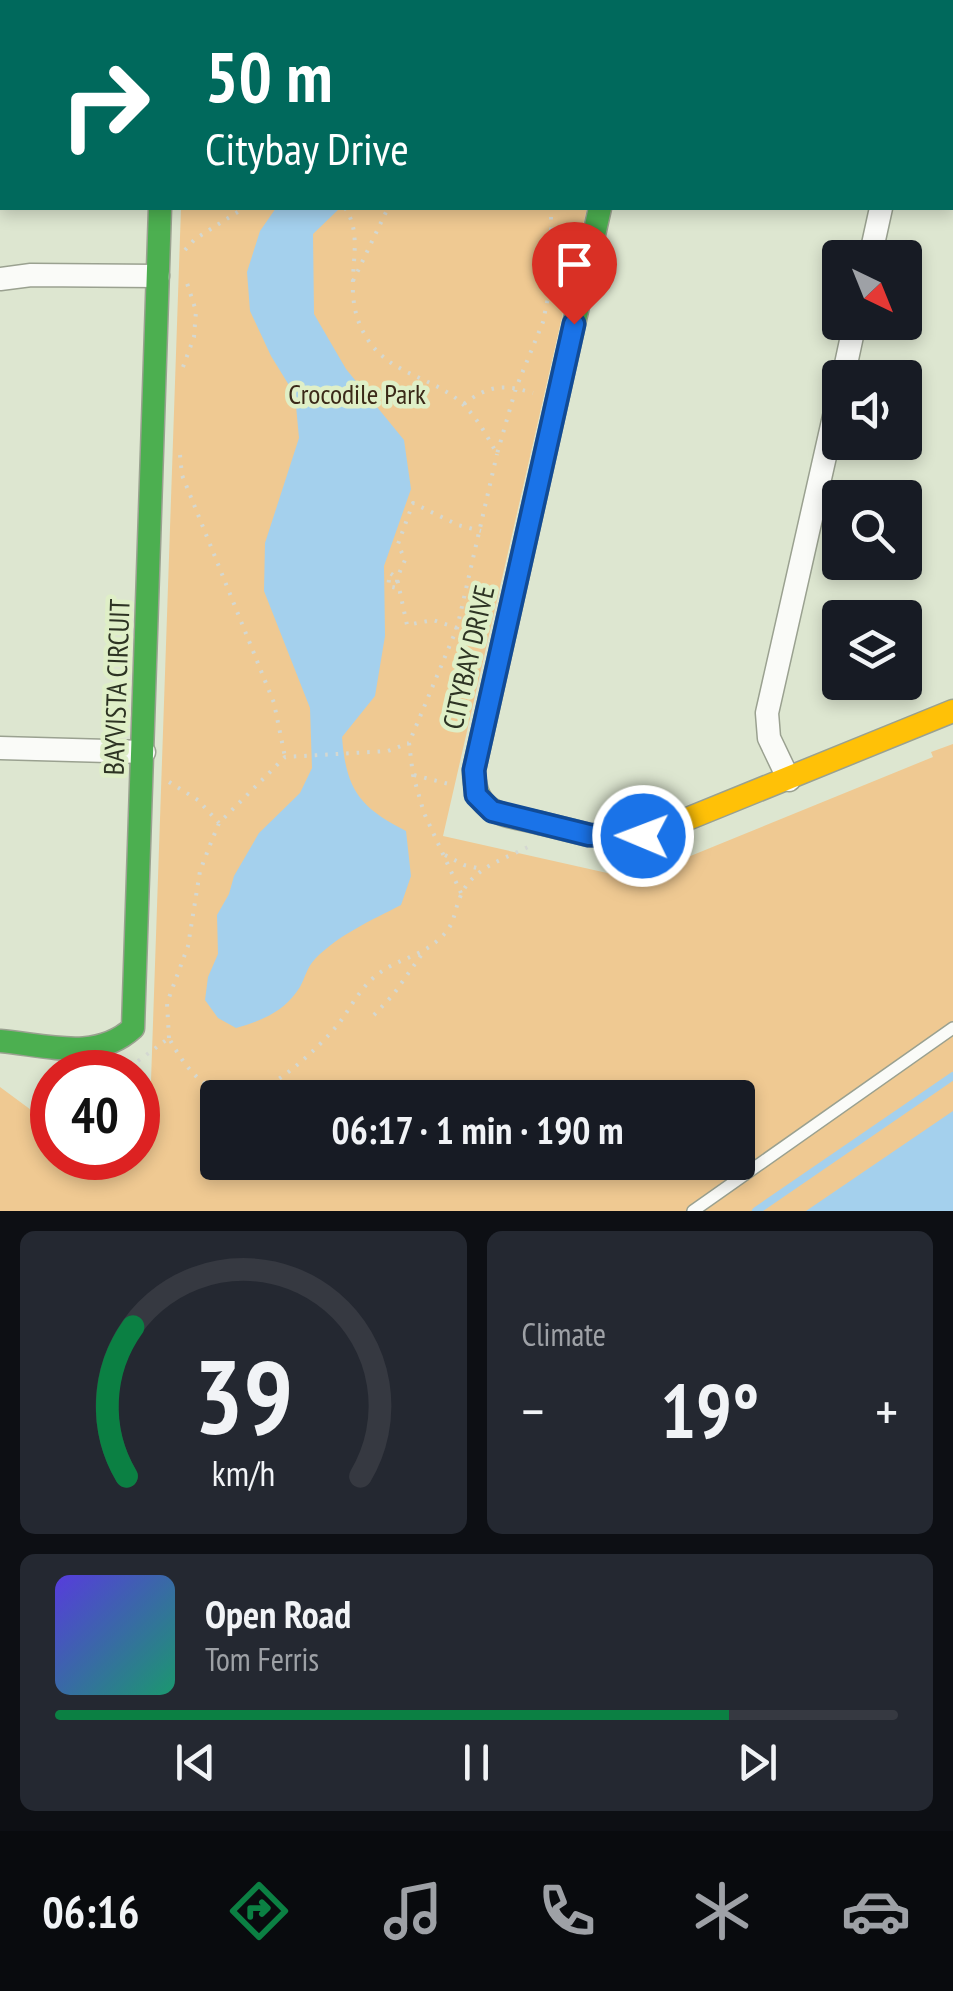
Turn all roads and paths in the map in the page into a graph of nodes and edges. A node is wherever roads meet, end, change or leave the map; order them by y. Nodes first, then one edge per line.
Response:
1 (160, 210) edge
2 (241, 210) edge
3 (346, 210) edge
4 (387, 210) edge
5 (551, 210) edge
6 (600, 210) edge
7 (881, 210) edge
8 (874, 240) edge
9 (184, 251) dead end
10 (158, 276) junction
11 (186, 278) dead end
12 (0, 279) edge
13 (351, 285) junction
14 (182, 369) dead end
15 (516, 388) junction
16 (464, 404) junction
17 (179, 438) dead end
18 (497, 454) junction
19 (824, 460) edge
20 (481, 531) junction
21 (457, 628) junction
22 (953, 711) edge
23 (409, 743) junction
24 (0, 748) edge
25 (144, 752) junction
26 (285, 757) junction
27 (789, 780) junction
28 (143, 783) junction
29 (220, 823) junction
30 (536, 846) dead end
31 (445, 856) junction
32 (482, 869) junction
33 (461, 893) junction
34 (422, 954) junction
35 (374, 1015) dead end
36 (953, 1028) edge
37 (169, 1038) junction
38 (0, 1041) edge
39 (152, 1050) edge
40 (692, 1211) edge

1 - 10 street, BAYVISTA CIRCUIT
2 - 9 path
3 - 13 path
4 - 13 path
5 - 15 path
6 - 27 street, CITYBAY DRIVE
7 - 8 street
10 - 12 street
10 - 25 street, BAYVISTA CIRCUIT
11 - 14 path
13 - 16 path
15 - 16 path
15 - 18 path
16 - 18 path
17 - 26 path
18 - 20 path
19 - 27 street
20 - 21 path
20 - 21 path
21 - 23 path
22 - 27 street, CITYBAY DRIVE
23 - 26 path
23 - 31 path
24 - 25 street
25 - 28 street, BAYVISTA CIRCUIT
26 - 29 path
28 - 29 path
28 - 38 street, BAYVISTA CIRCUIT
29 - 37 path
30 - 32 path
31 - 32 path
31 - 33 path
32 - 33 path
33 - 34 path
34 - 35 path
34 - 37 path
36 - 40 lane
37 - 39 path

